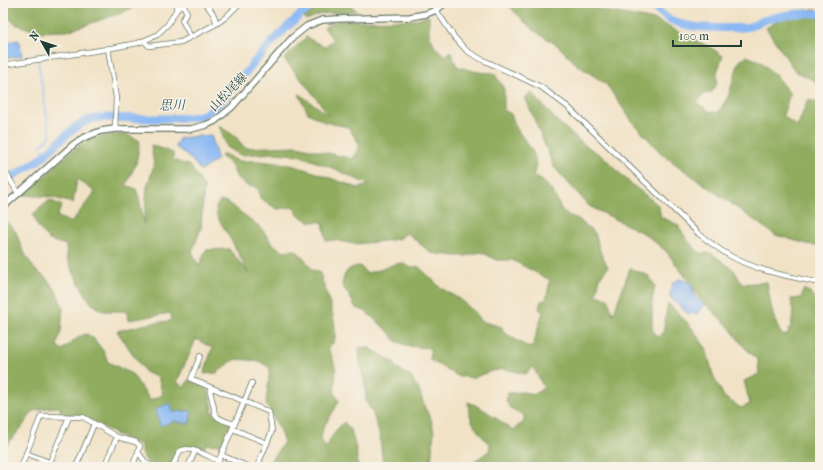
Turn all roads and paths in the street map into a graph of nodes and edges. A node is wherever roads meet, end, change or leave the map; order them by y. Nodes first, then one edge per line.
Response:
1 (175, 3) edge
2 (205, 3) edge
3 (240, 3) edge
4 (445, 3) edge
5 (184, 4) edge
6 (177, 9) junction
7 (436, 10) junction
8 (216, 24) junction
9 (191, 37) junction
10 (144, 41) junction
11 (108, 48) junction
12 (3, 65) edge
13 (116, 126) junction
14 (3, 168) edge
15 (18, 193) junction
16 (3, 207) edge
17 (820, 283) edge
18 (200, 356) dead end
19 (252, 383) dead end
20 (209, 387) junction
21 (244, 402) junction
22 (69, 417) junction
23 (94, 424) junction
24 (234, 427) junction
25 (117, 437) junction
26 (267, 443) junction
27 (195, 451) junction
28 (138, 452) junction
29 (26, 453) junction
30 (221, 455) junction
31 (219, 461) junction
32 (50, 462) junction
33 (173, 465) edge
34 (21, 467) edge
35 (61, 467) edge
36 (76, 467) edge
37 (104, 467) edge
38 (132, 467) edge
39 (154, 467) edge
40 (179, 467) edge
41 (188, 467) edge
42 (216, 467) edge
43 (249, 467) edge
44 (257, 467) edge

1 - 6 street
2 - 8 street
3 - 8 street
4 - 7 main road, 山松尾線
5 - 6 street
5 - 9 street
6 - 10 street
7 - 13 main road, 山松尾線
7 - 17 street
8 - 9 street
9 - 10 street
10 - 11 street
11 - 12 street
11 - 13 street
13 - 15 main road, 山松尾線
14 - 15 street
15 - 16 main road, 山松尾線
18 - 20 street
19 - 21 street
20 - 21 street
20 - 24 street
21 - 24 street
21 - 26 street
22 - 23 street
22 - 29 street
22 - 32 street
23 - 25 street
23 - 36 street
24 - 26 street
24 - 30 street
25 - 28 street
25 - 37 street
26 - 44 street
27 - 31 street
27 - 33 street
27 - 41 street
28 - 38 street
28 - 39 street
29 - 32 street
29 - 34 street
30 - 31 street
30 - 43 street
31 - 42 street
32 - 35 street
33 - 40 street

